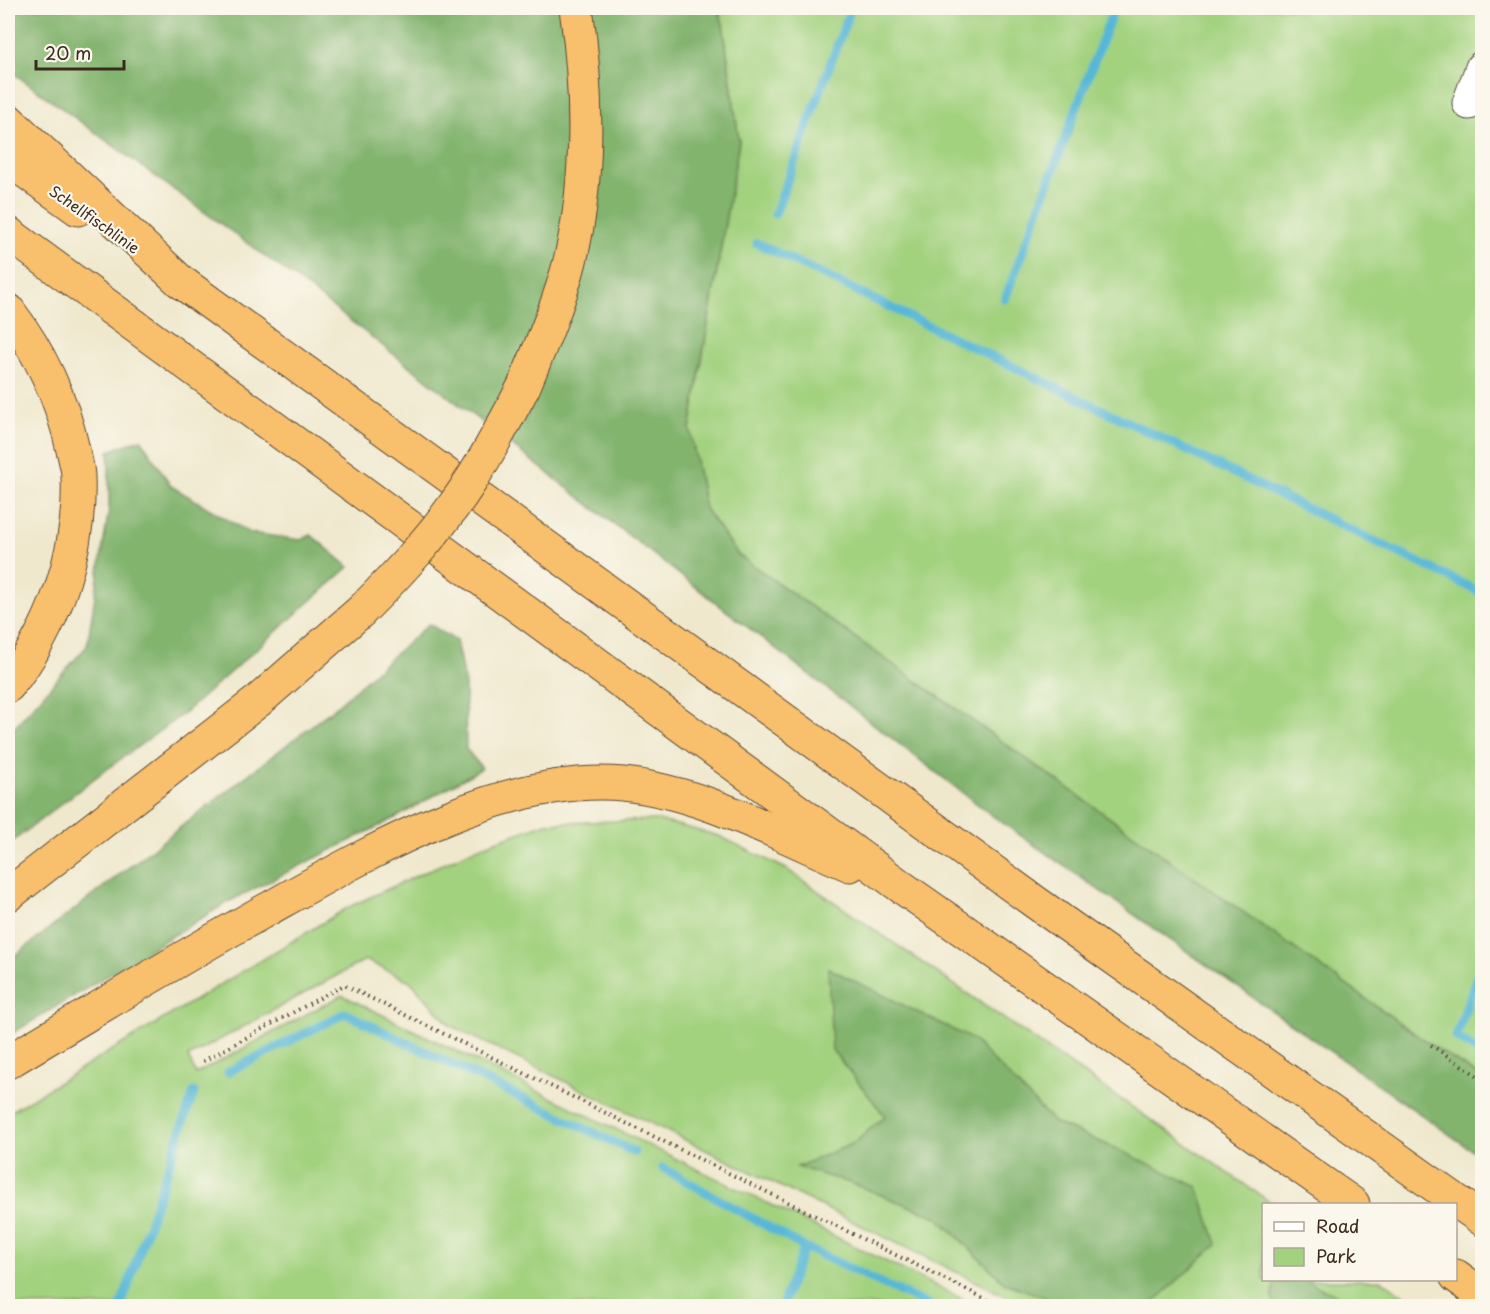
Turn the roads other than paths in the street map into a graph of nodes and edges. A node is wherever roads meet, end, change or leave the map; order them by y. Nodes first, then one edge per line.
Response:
1 (576, 8) edge
2 (1482, 68) edge
3 (1469, 103) dead end
4 (8, 120) edge
5 (8, 159) edge
6 (8, 233) edge
7 (180, 281) junction
8 (8, 310) edge
9 (8, 686) edge
10 (903, 888) junction
11 (8, 895) edge
12 (8, 1062) edge
13 (1352, 1203) edge
14 (1482, 1219) edge
15 (1457, 1277) edge
16 (1482, 1295) edge

1 - 11 highway, bridge
2 - 3 lane
4 - 7 highway
5 - 7 highway, Schellfischlinie
6 - 10 highway
7 - 14 highway
8 - 9 highway
10 - 12 highway
10 - 13 highway
15 - 16 highway

